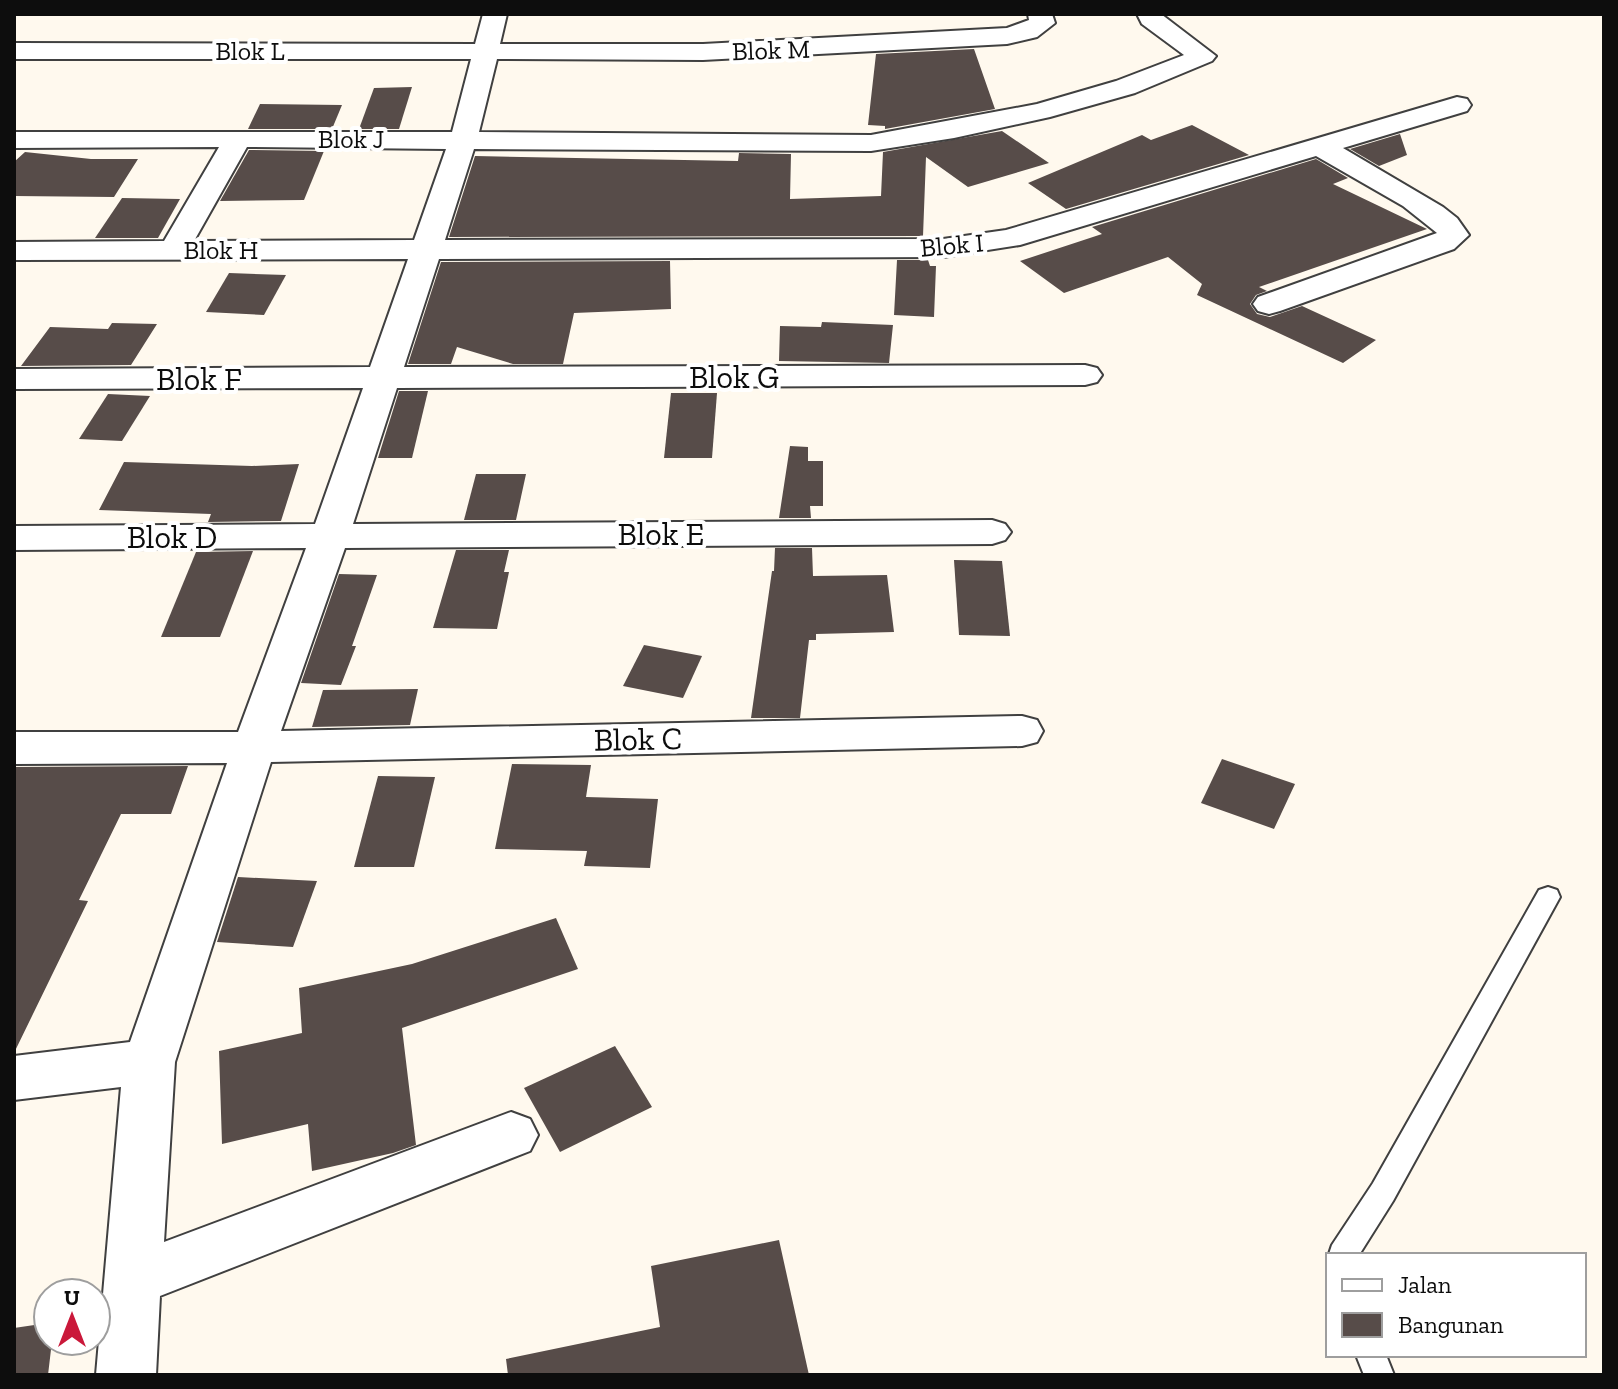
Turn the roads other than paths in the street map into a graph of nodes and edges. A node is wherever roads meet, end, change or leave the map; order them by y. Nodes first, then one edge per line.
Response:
1 (495, 14) edge
2 (1040, 14) edge
3 (1149, 14) edge
4 (14, 51) edge
5 (487, 53) junction
6 (1457, 105) dead end
7 (464, 138) junction
8 (238, 139) junction
9 (14, 140) edge
10 (1317, 145) junction
11 (428, 248) junction
12 (174, 250) junction
13 (14, 251) edge
14 (1269, 304) dead end
15 (1085, 375) dead end
16 (14, 379) edge
17 (384, 379) junction
18 (992, 532) dead end
19 (330, 536) junction
20 (14, 538) edge
21 (1022, 731) dead end
22 (254, 747) junction
23 (14, 748) edge
24 (1548, 897) dead end
25 (149, 1062) junction
26 (14, 1078) edge
27 (511, 1135) dead end
28 (1343, 1253) edge
29 (133, 1280) junction
30 (126, 1375) edge

1 - 5 street
2 - 5 street, Blok M
3 - 7 street, Blok J
4 - 5 street, Blok L
5 - 7 street
6 - 10 street, Blok I
7 - 8 street, Blok J
7 - 11 street
8 - 9 street, Blok J
8 - 12 street
10 - 11 street, Blok I
10 - 14 street
11 - 12 street, Blok H
11 - 17 street
12 - 13 street, Blok H
15 - 17 street, Blok G
16 - 17 street, Blok F
17 - 19 street
18 - 19 street, Blok E
19 - 20 street, Blok D
19 - 22 street
21 - 22 street, Blok C
22 - 23 street, Blok C
22 - 25 street
24 - 28 lane
25 - 26 street
25 - 29 street
27 - 29 street
29 - 30 street

